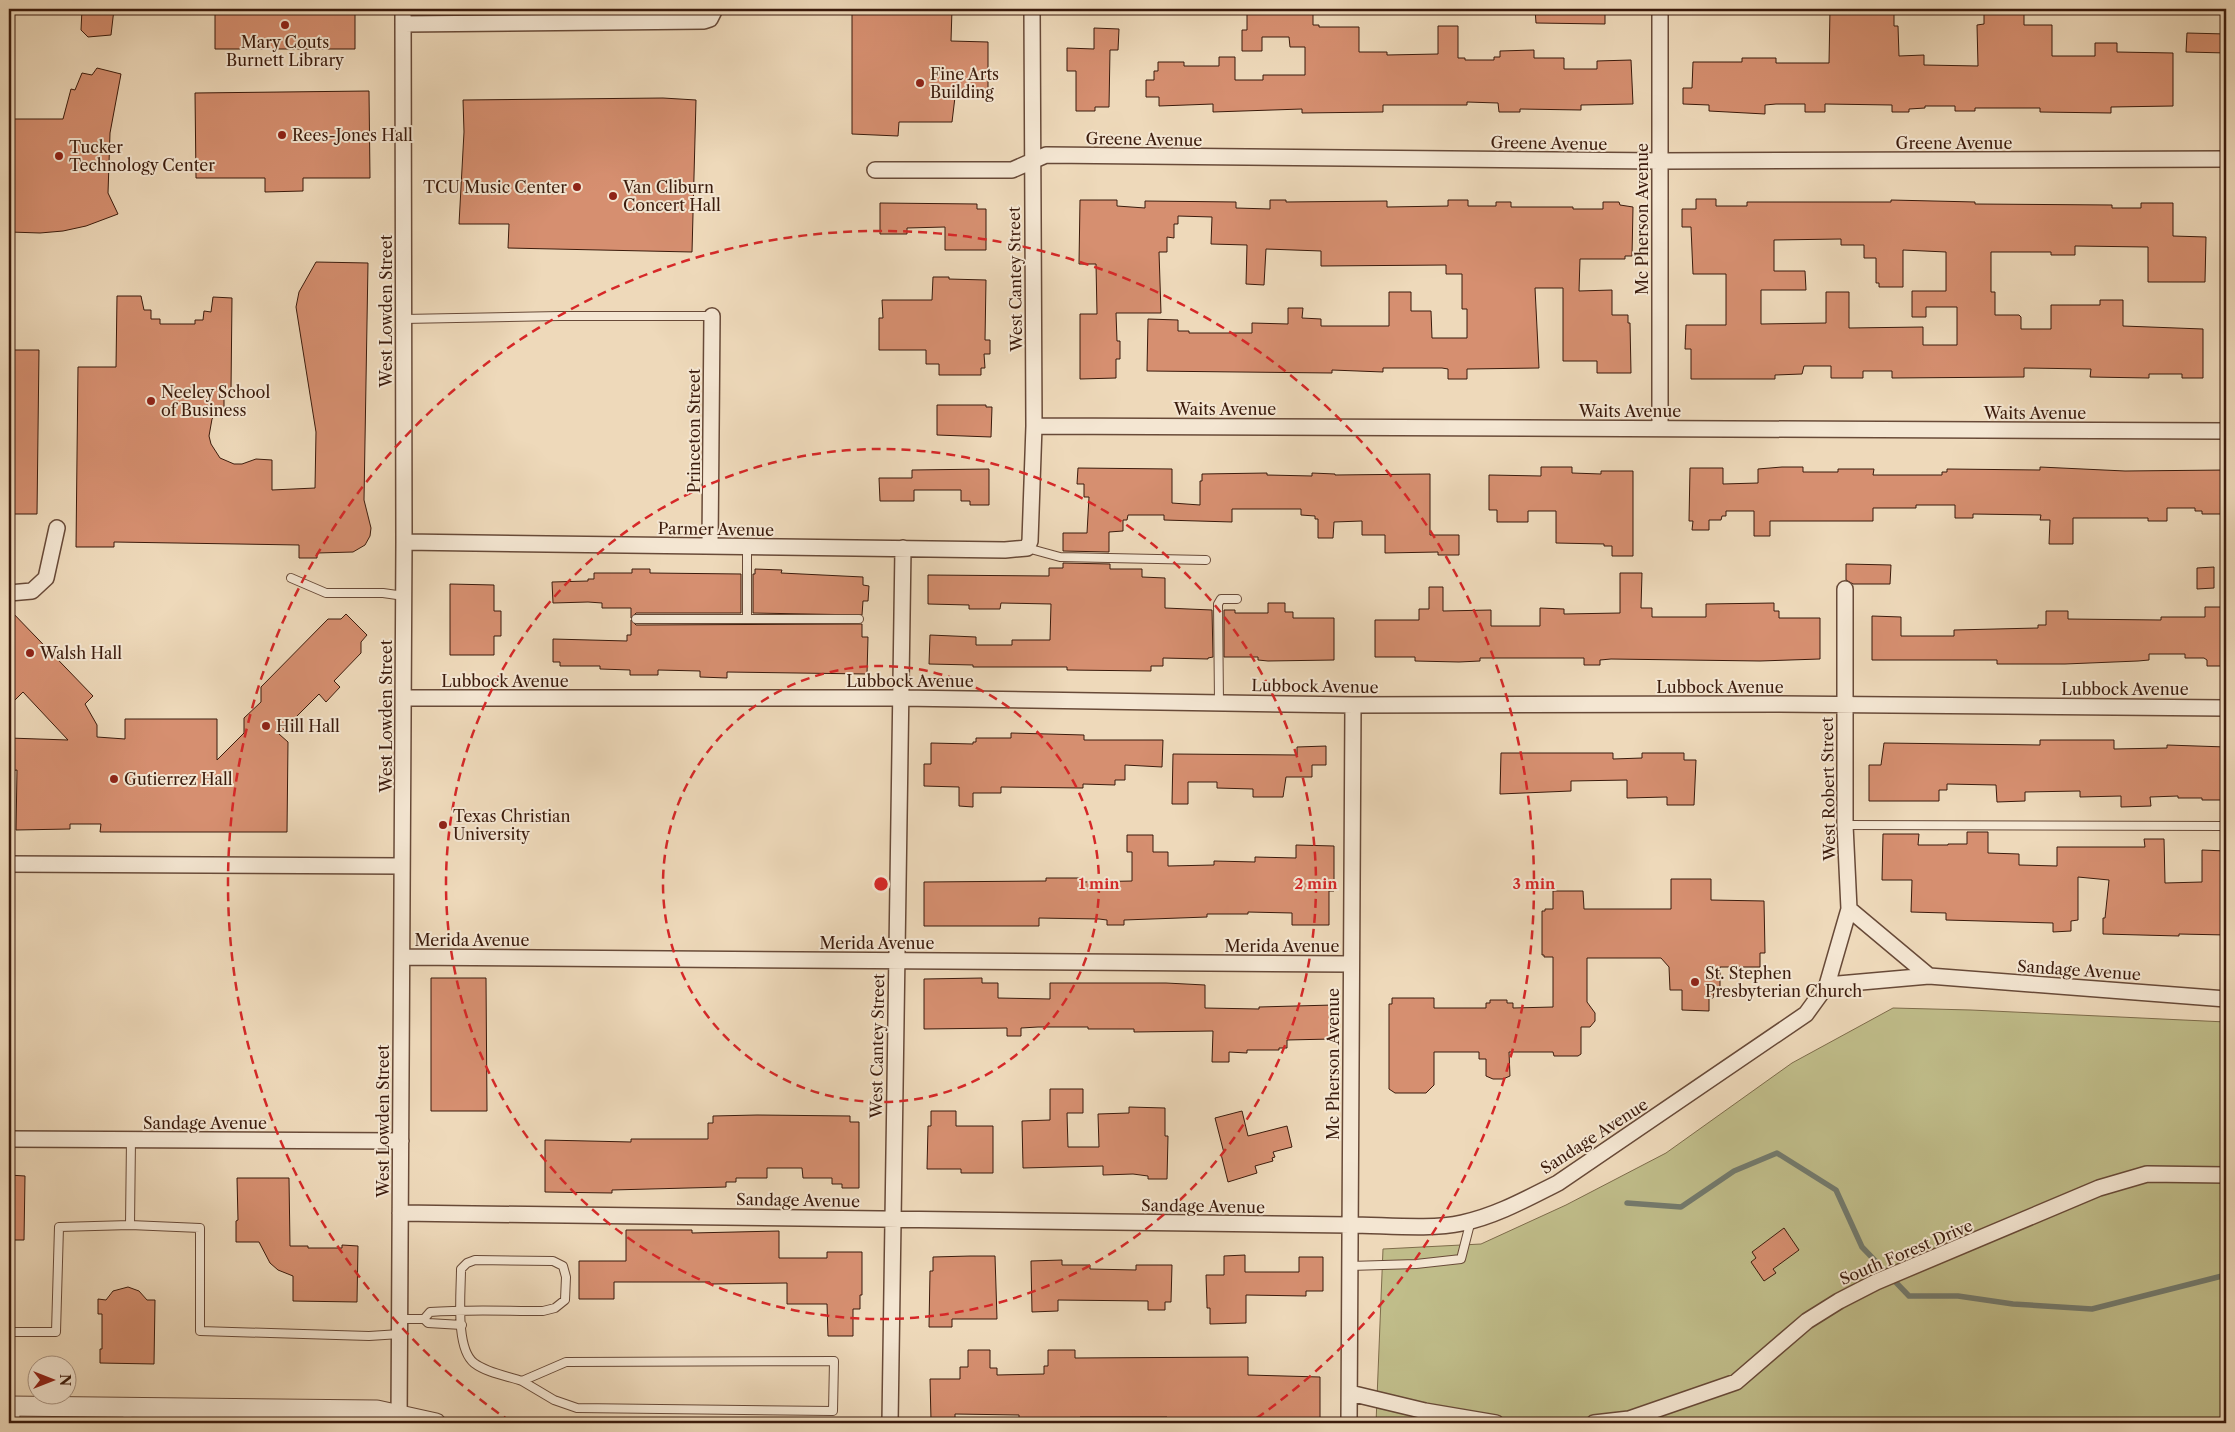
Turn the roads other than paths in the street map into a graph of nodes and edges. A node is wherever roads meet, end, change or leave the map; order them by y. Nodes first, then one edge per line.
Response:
1 (1032, 9) edge
2 (1660, 9) edge
3 (714, 12) edge
4 (403, 16) edge
5 (2226, 159) edge
6 (1660, 161) junction
7 (1032, 162) junction
8 (875, 170) dead end
9 (712, 316) joint
10 (403, 319) junction
11 (1034, 426) junction
12 (1660, 428) junction
13 (2226, 431) edge
14 (57, 528) dead end
15 (404, 542) junction
16 (710, 546) junction
17 (747, 547) junction
18 (903, 548) junction
19 (1027, 548) junction
20 (1206, 560) dead end
21 (291, 578) dead end
22 (1845, 589) dead end
23 (9, 593) edge
24 (404, 596) junction
25 (1237, 600) dead end
26 (636, 619) dead end
27 (747, 619) junction
28 (859, 619) dead end
29 (403, 698) junction
30 (901, 698) junction
31 (1219, 703) junction
32 (1352, 705) junction
33 (1845, 705) junction
34 (2226, 708) edge
35 (1845, 825) junction
36 (2226, 826) edge
37 (9, 864) edge
38 (402, 866) junction
39 (1849, 909) junction
40 (402, 957) junction
41 (896, 960) junction
42 (1351, 964) junction
43 (1929, 976) junction
44 (1827, 985) junction
45 (2226, 999) edge
46 (9, 1138) edge
47 (131, 1140) junction
48 (401, 1142) junction
49 (2226, 1175) edge
50 (400, 1213) junction
51 (892, 1218) junction
52 (1471, 1220) junction
53 (130, 1225) junction
54 (1350, 1225) junction
55 (1350, 1266) junction
56 (461, 1311) junction
57 (400, 1318) junction
58 (424, 1319) junction
59 (462, 1325) junction
60 (9, 1332) edge
61 (400, 1334) junction
62 (522, 1381) junction
63 (1350, 1393) junction
64 (13, 1412) edge
65 (128, 1415) edge
66 (240, 1416) edge
67 (399, 1418) edge
68 (436, 1423) edge
69 (890, 1423) edge
70 (1349, 1423) edge
71 (1496, 1423) edge
72 (1594, 1423) edge

1 - 7 street, West Cantey Street
2 - 6 street, Mc Pherson Avenue
3 - 4 street
4 - 10 street, West Lowden Street
5 - 6 street, Greene Avenue
6 - 7 street, Greene Avenue
6 - 12 street, Mc Pherson Avenue
7 - 8 street, Greene Avenue
7 - 11 street, West Cantey Street
9 - 10 lane
9 - 16 street, Princeton Street
10 - 15 street, West Lowden Street
11 - 12 street, Waits Avenue
11 - 19 street, West Cantey Street
12 - 13 street, Waits Avenue
14 - 23 street
15 - 16 street, Parmer Avenue
15 - 24 street, West Lowden Street
16 - 17 street, Parmer Avenue
17 - 18 street, Parmer Avenue
17 - 27 lane
18 - 19 street, Parmer Avenue
18 - 30 street, West Cantey Street
19 - 20 lane
21 - 24 lane
22 - 33 street, West Robert Street
24 - 29 street, West Lowden Street
25 - 31 lane
26 - 27 lane
27 - 28 lane
29 - 30 street, Lubbock Avenue
29 - 38 street, West Lowden Street
30 - 31 street, Lubbock Avenue
30 - 41 street, West Cantey Street
31 - 32 street, Lubbock Avenue
32 - 33 street, Lubbock Avenue
32 - 42 street, Mc Pherson Avenue
33 - 34 street, Lubbock Avenue
33 - 35 street, West Robert Street
35 - 36 lane
35 - 39 street, West Robert Street
37 - 38 street
38 - 40 street, West Lowden Street
39 - 43 street
39 - 44 street, West Robert Street
40 - 41 street, Merida Avenue
40 - 48 street, West Lowden Street
41 - 42 street, Merida Avenue
41 - 51 street, West Cantey Street
42 - 54 street, Mc Pherson Avenue
43 - 44 street, Sandage Avenue
43 - 45 street, Sandage Avenue
44 - 52 street, Sandage Avenue
46 - 47 street, Sandage Avenue
47 - 48 street, Sandage Avenue
47 - 53 lane
48 - 50 street, West Lowden Street
49 - 72 street, South Forest Drive
50 - 51 street, Sandage Avenue
50 - 57 street, West Lowden Street
51 - 54 street, Sandage Avenue
51 - 69 street, West Cantey Street
52 - 54 street, Sandage Avenue
52 - 55 lane
53 - 60 lane
53 - 61 lane
54 - 55 street, Mc Pherson Avenue
55 - 63 street, Mc Pherson Avenue
56 - 56 lane
56 - 58 lane
56 - 59 lane
57 - 58 lane
57 - 61 street, West Lowden Street
58 - 59 lane
59 - 62 lane
61 - 67 street, West Lowden Street
62 - 62 lane
63 - 70 street, Mc Pherson Avenue
63 - 71 street
64 - 65 street
65 - 66 street
66 - 67 street
67 - 68 street

